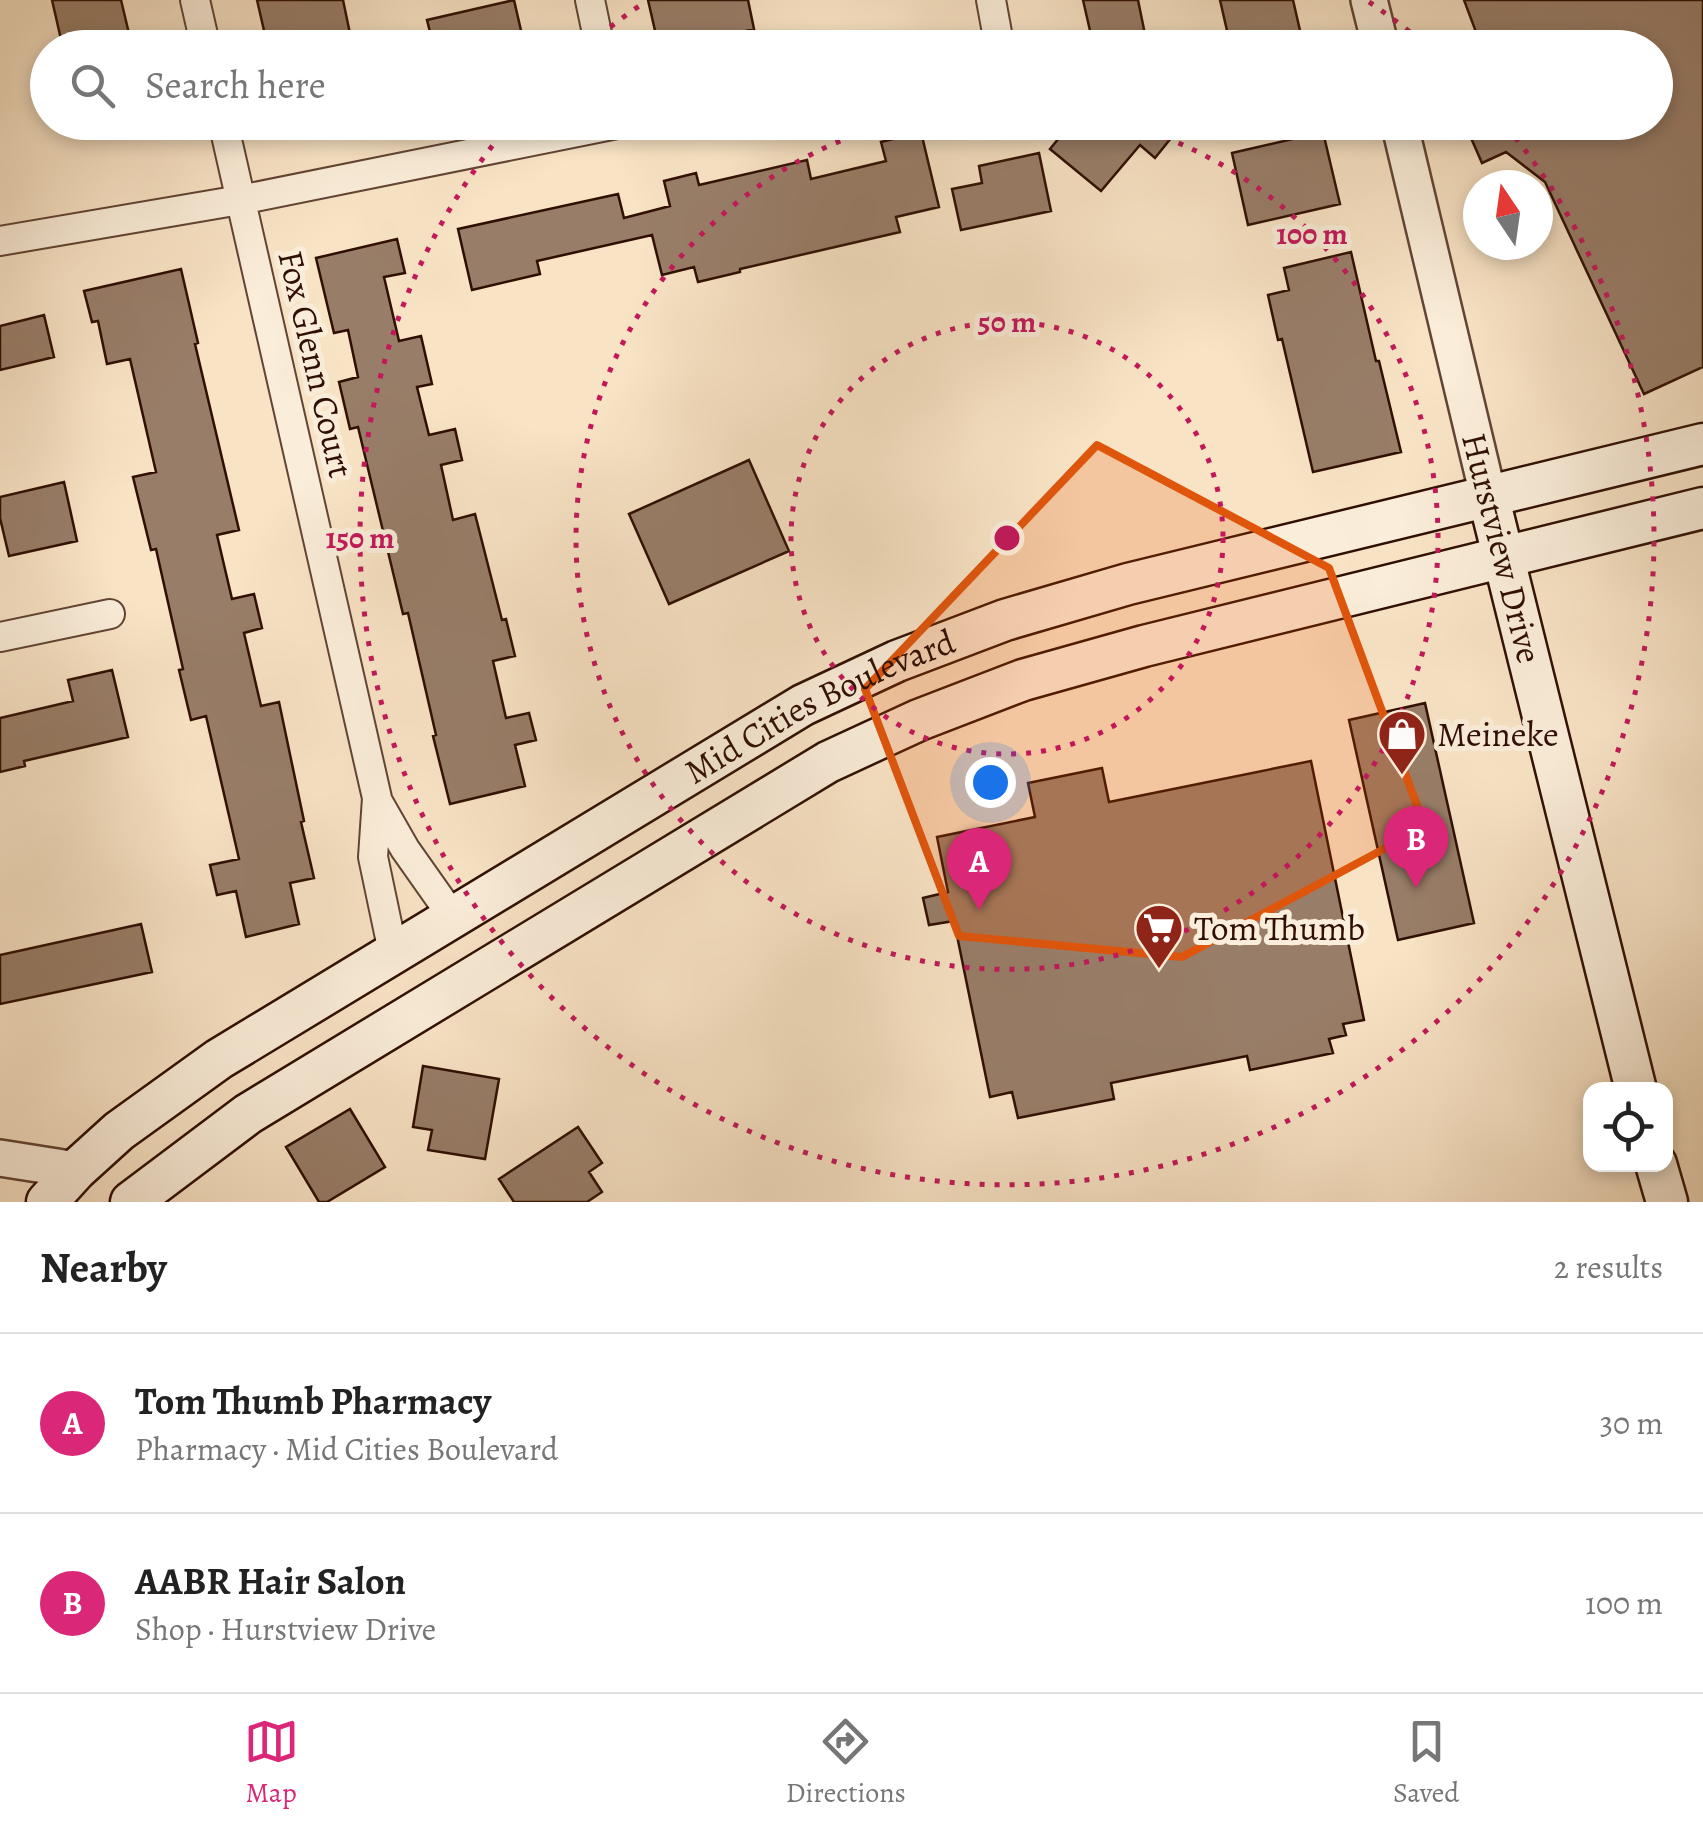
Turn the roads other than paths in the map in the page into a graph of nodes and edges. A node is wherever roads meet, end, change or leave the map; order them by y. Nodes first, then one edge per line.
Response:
1 (195, 0) edge
2 (590, 0) edge
3 (991, 0) edge
4 (1369, 0) edge
5 (202, 30) edge
6 (596, 30) edge
7 (997, 30) edge
8 (1376, 30) edge
9 (227, 140) edge
10 (535, 140) edge
11 (1403, 140) edge
12 (240, 200) junction
13 (0, 241) edge
14 (1703, 444) edge
15 (1488, 495) junction
16 (1703, 508) edge
17 (1503, 556) junction
18 (110, 614) dead end
19 (0, 637) edge
20 (897, 662) junction
21 (919, 720) junction
22 (376, 798) junction
23 (453, 916) junction
24 (394, 952) junction
25 (1634, 1082) edge
26 (0, 1158) edge
27 (1658, 1172) edge
28 (77, 1186) edge
29 (47, 1202) edge
30 (131, 1202) edge
31 (1667, 1202) edge

1 - 5 street
2 - 6 street
3 - 7 street
4 - 8 street
9 - 12 street, Fox Glenn Court
10 - 12 street
11 - 15 street, Hurstview Drive
12 - 13 street
12 - 22 street, Fox Glenn Court
14 - 15 main road, Mid Cities Boulevard
15 - 17 main road, Hurstview Drive
15 - 20 main road, Mid Cities Boulevard
16 - 17 main road, Mid Cities Boulevard
17 - 21 main road, Mid Cities Boulevard
17 - 25 main road, Hurstview Drive
18 - 19 street
20 - 21 main road
20 - 23 main road, Mid Cities Boulevard
21 - 30 main road, Mid Cities Boulevard
22 - 23 street, Fox Glenn Court
22 - 24 street, Fox Glenn Court
23 - 24 main road, Mid Cities Boulevard
24 - 28 main road, Mid Cities Boulevard
26 - 28 street
27 - 31 main road
28 - 29 main road, Mid Cities Boulevard

